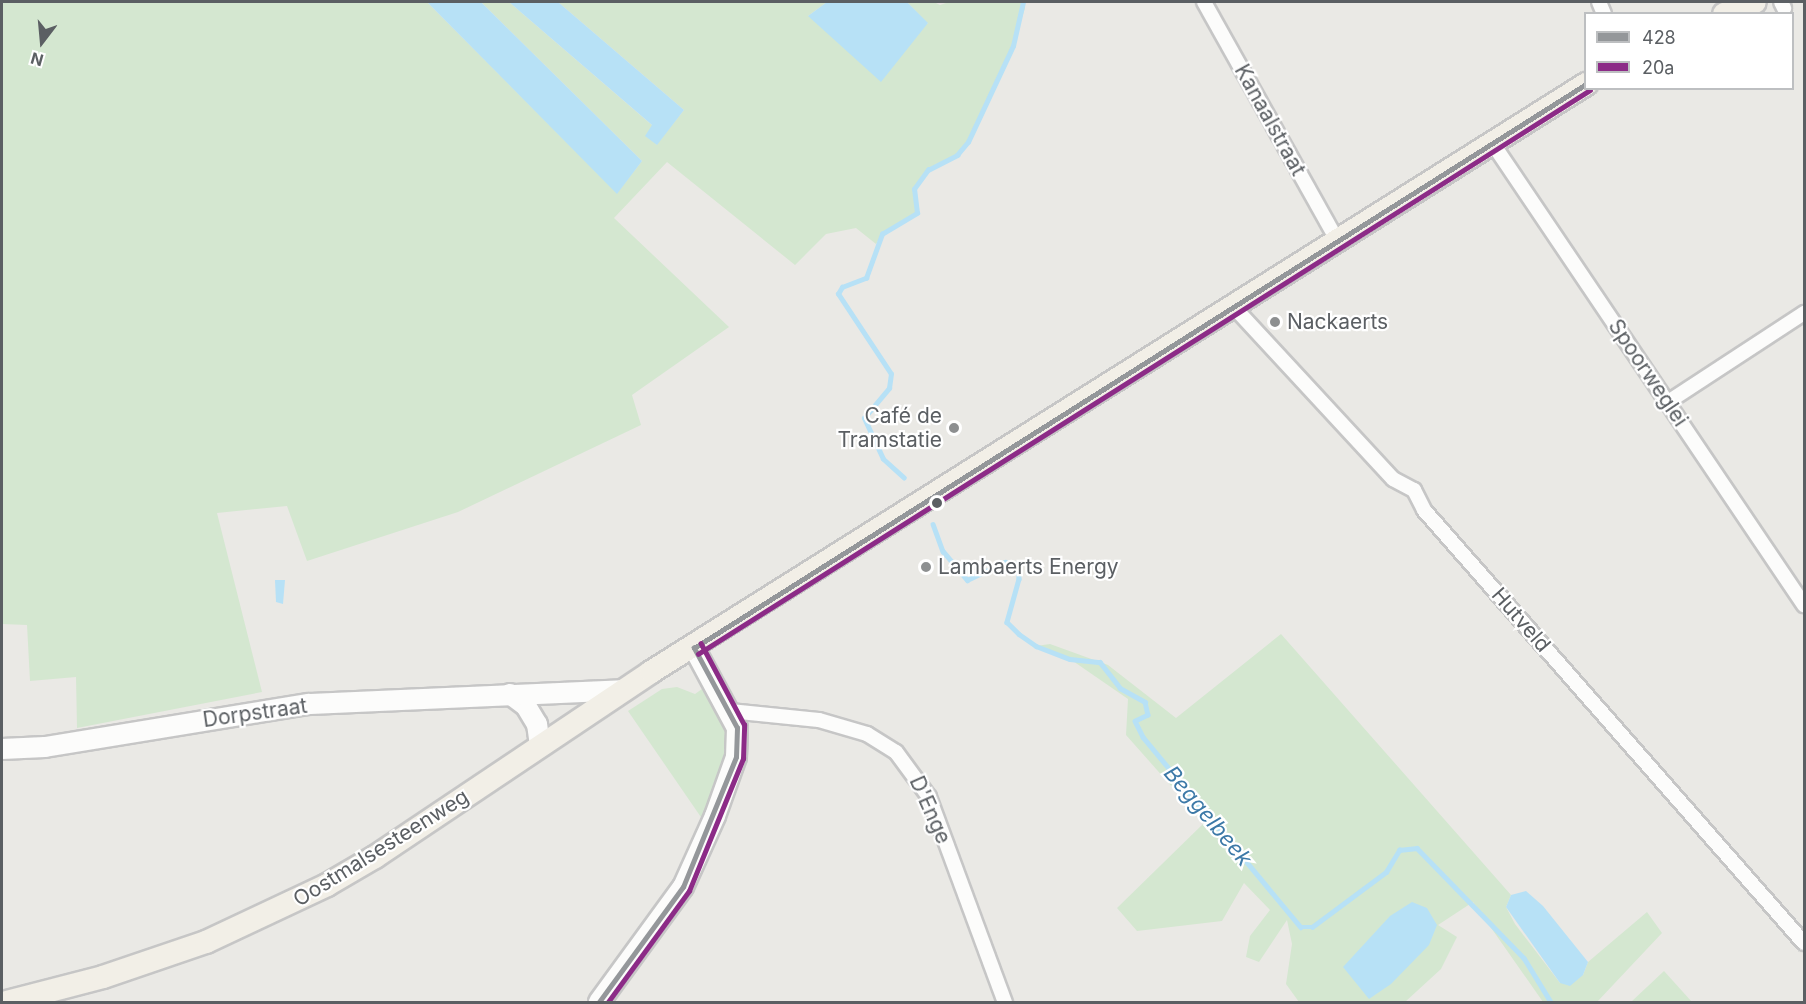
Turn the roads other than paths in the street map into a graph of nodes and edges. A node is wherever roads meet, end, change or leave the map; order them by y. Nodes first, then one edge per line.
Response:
1 (1203, 2) edge
2 (1755, 2) edge
3 (1729, 12) edge
4 (1584, 85) edge
5 (1491, 141) junction
6 (1337, 240) junction
7 (1232, 305) junction
8 (1804, 313) edge
9 (1668, 402) junction
10 (1804, 605) edge
11 (694, 648) junction
12 (624, 690) junction
13 (510, 694) junction
14 (531, 694) junction
15 (730, 711) junction
16 (561, 733) junction
17 (540, 746) junction
18 (2, 749) edge
19 (1804, 943) edge
20 (7, 1002) edge
21 (599, 1002) edge
22 (1005, 1002) edge

1 - 6 street, Kanaalstraat
2 - 3 main road
4 - 5 main road, Oostmalsesteenweg
5 - 6 main road, Oostmalsesteenweg
5 - 9 street, Spoorweglei
6 - 7 main road, Oostmalsesteenweg
7 - 11 main road, Oostmalsesteenweg
7 - 19 street, Hutveld
8 - 9 street
9 - 10 street, Spoorweglei
11 - 12 main road, Oostmalsesteenweg
11 - 15 street
12 - 14 street, Dorpstraat
12 - 16 main road, Oostmalsesteenweg
13 - 14 street, Dorpstraat
13 - 17 street
13 - 18 street, Dorpstraat
14 - 16 street
15 - 21 street
15 - 22 street, D'Enge
16 - 17 main road, Oostmalsesteenweg
17 - 20 main road, Oostmalsesteenweg

